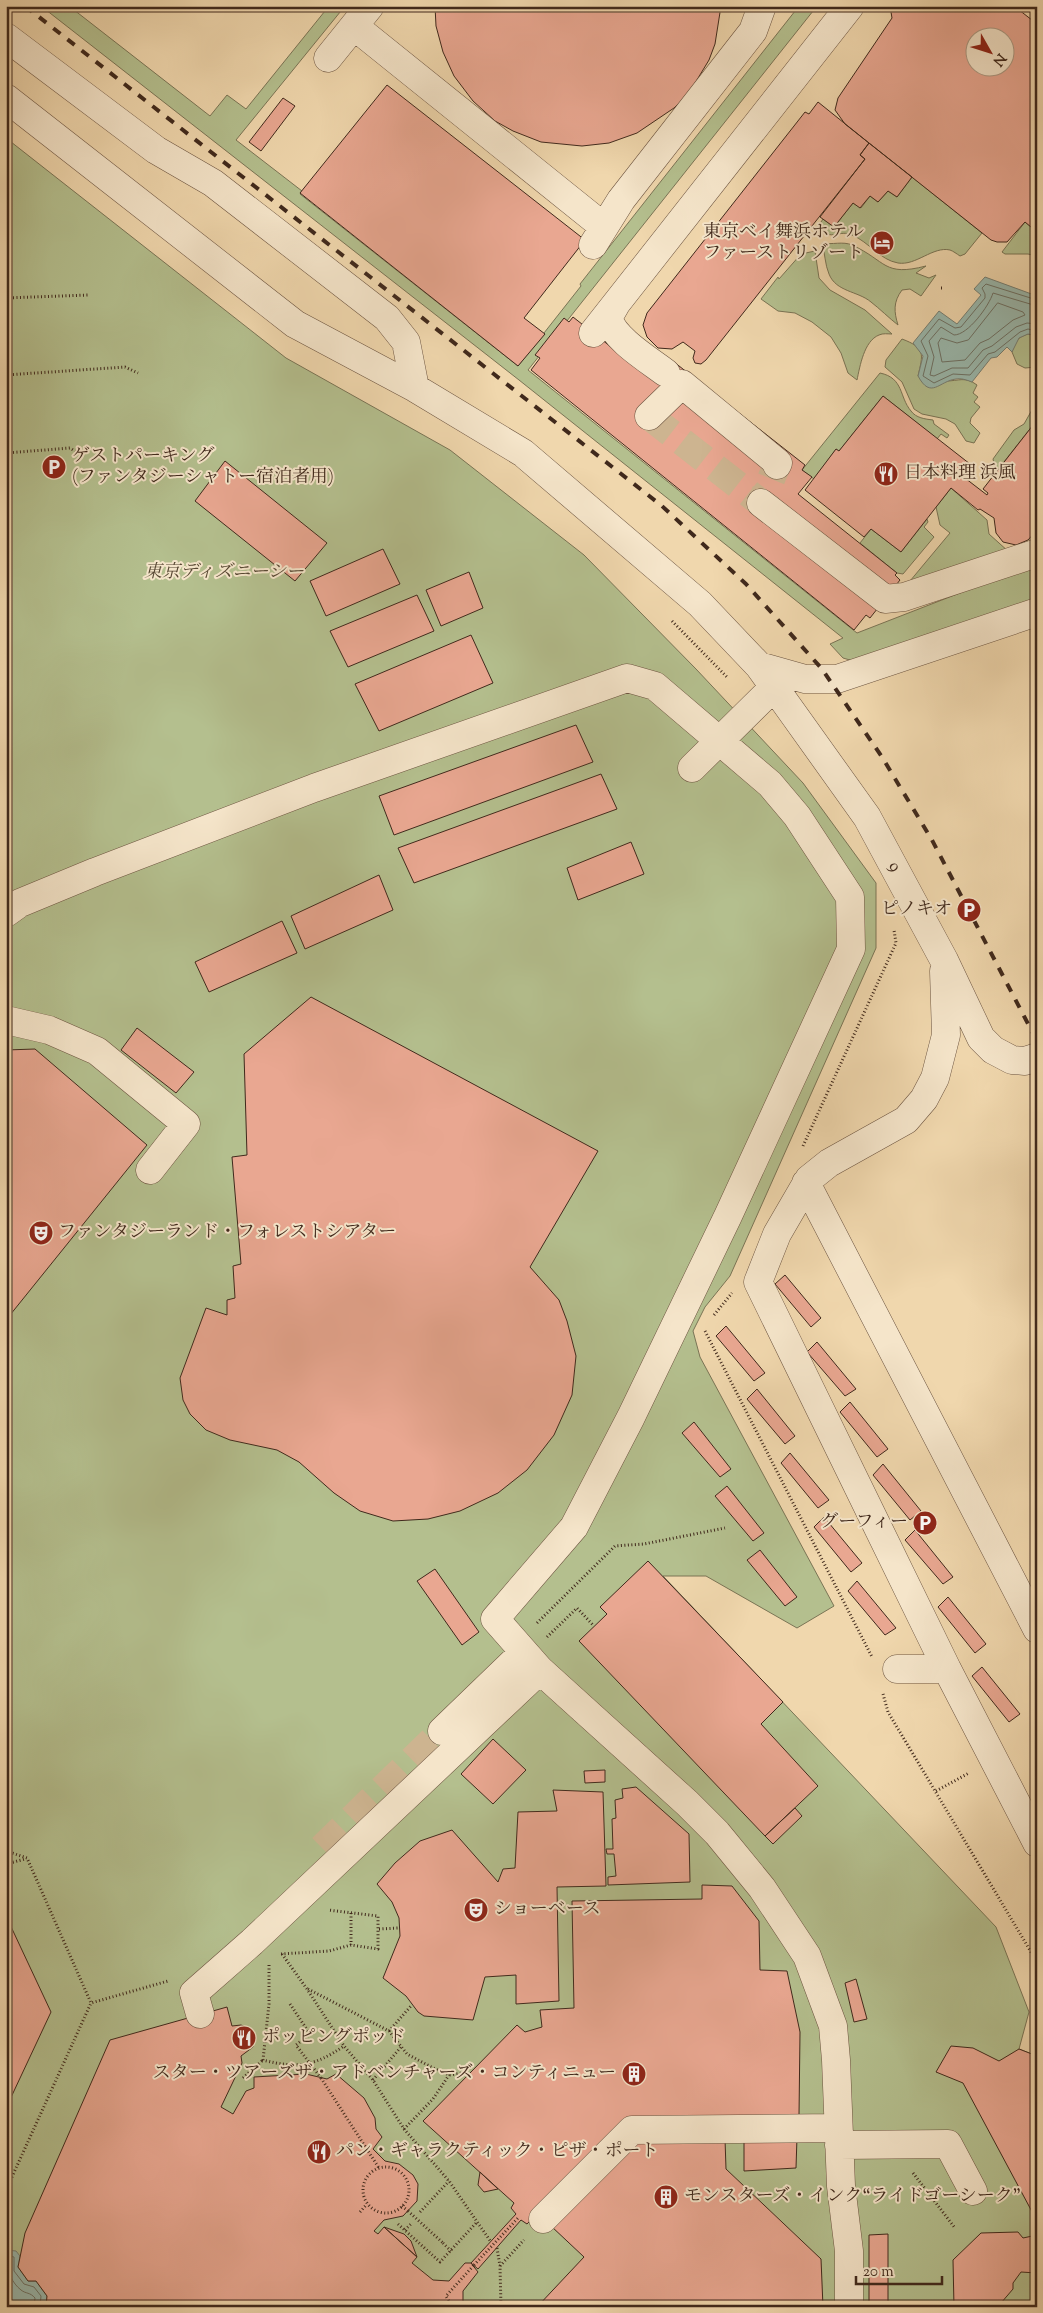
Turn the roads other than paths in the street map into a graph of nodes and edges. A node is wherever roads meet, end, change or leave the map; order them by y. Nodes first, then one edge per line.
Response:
1 (762, 6) edge
2 (850, 6) edge
3 (362, 16) edge
4 (6, 37) edge
5 (328, 58) dead end
6 (6, 98) edge
7 (616, 304) junction
8 (593, 333) dead end
9 (666, 373) dead end
10 (415, 388) junction
11 (649, 416) dead end
12 (777, 464) dead end
13 (761, 503) dead end
14 (1037, 553) edge
15 (1037, 612) edge
16 (762, 686) junction
17 (719, 741) junction
18 (692, 768) dead end
19 (6, 913) edge
20 (944, 960) junction
21 (6, 1020) edge
22 (1031, 1059) edge
23 (150, 1170) dead end
24 (806, 1183) junction
25 (1037, 1629) edge
26 (534, 1646) junction
27 (886, 1666) road end
28 (947, 1668) junction
29 (442, 1731) tunnel mouth
30 (1037, 1843) edge
31 (200, 2014) dead end
32 (839, 2136) junction
33 (973, 2192) dead end
34 (531, 2218) road end
35 (849, 2307) edge

1 - 3 lane
2 - 7 lane
3 - 5 lane
4 - 10 lane
6 - 10 lane, 9
7 - 8 lane
7 - 9 lane
10 - 16 lane, 9
11 - 12 lane
13 - 14 lane
15 - 16 lane
16 - 17 lane
16 - 20 lane, 9
17 - 18 lane
17 - 19 lane
17 - 26 lane
20 - 22 lane, 9
20 - 24 lane
21 - 23 lane
24 - 25 lane
24 - 28 lane
26 - 29 lane
26 - 31 lane
26 - 32 lane
27 - 28 lane
28 - 30 lane
32 - 33 lane
32 - 34 lane
32 - 35 lane

